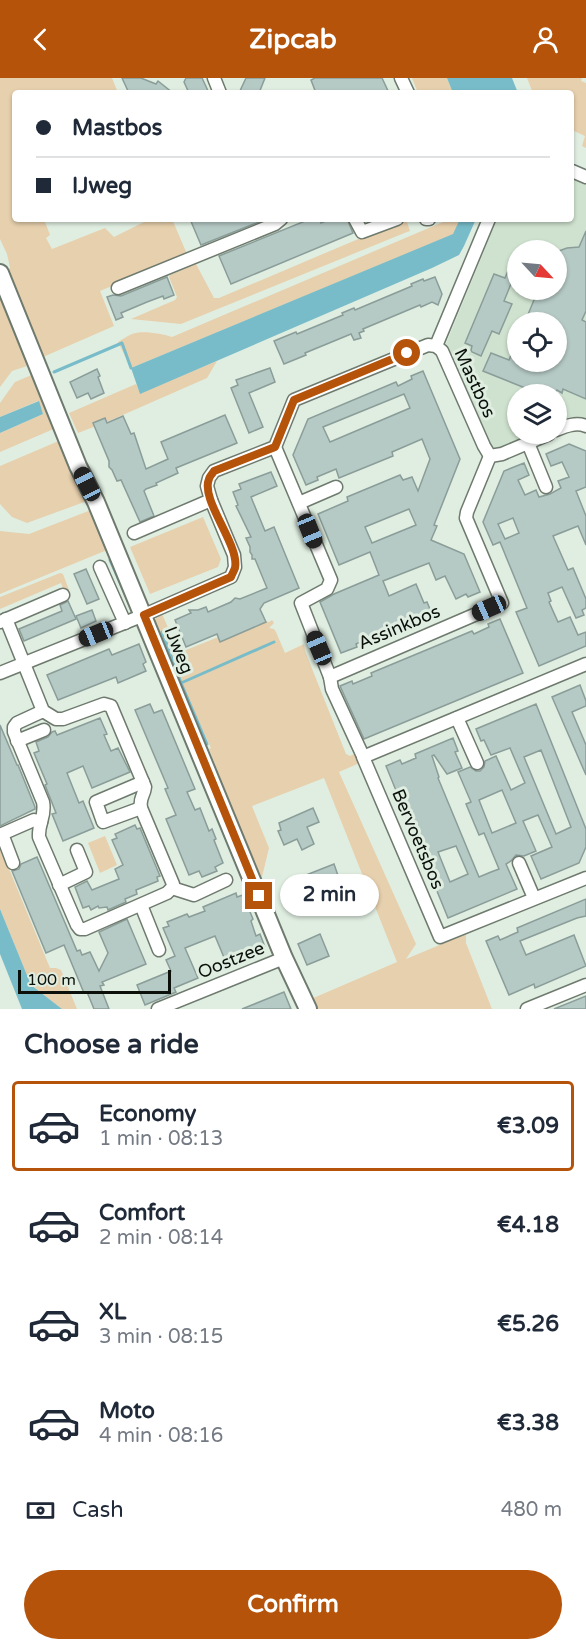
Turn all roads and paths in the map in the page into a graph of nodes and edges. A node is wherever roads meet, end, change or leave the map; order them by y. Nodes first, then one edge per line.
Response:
1 (277, 222) edge
2 (357, 222) edge
3 (389, 222) edge
4 (488, 222) edge
5 (0, 273) edge
6 (118, 288) dead end
7 (436, 346) junction
8 (586, 426) edge
9 (567, 427) edge
10 (526, 444) edge
11 (528, 444) edge
12 (275, 447) junction
13 (490, 456) junction
14 (336, 487) dead end
15 (546, 487) dead end
16 (211, 500) junction
17 (298, 502) junction
18 (134, 533) dead end
19 (100, 567) dead end
20 (63, 595) dead end
21 (144, 615) junction
22 (3, 621) edge
23 (125, 623) junction
24 (24, 663) junction
25 (586, 664) edge
26 (0, 673) edge
27 (330, 677) junction
28 (43, 711) junction
29 (457, 717) junction
30 (44, 730) dead end
31 (17, 741) junction
32 (362, 754) dead end
33 (477, 763) dead end
34 (142, 782) junction
35 (141, 808) junction
36 (41, 822) junction
37 (77, 850) dead end
38 (13, 862) dead end
39 (519, 863) dead end
40 (586, 878) edge
41 (226, 880) dead end
42 (59, 885) junction
43 (172, 888) junction
44 (534, 898) junction
45 (141, 905) junction
46 (159, 950) dead end
47 (284, 958) junction
48 (586, 985) edge
49 (179, 1005) edge
50 (158, 1009) edge
51 (308, 1009) edge
52 (527, 1009) edge

1 - 6 street
2 - 3 street
4 - 7 street
5 - 21 street, IJweg
7 - 12 street, Mastbos
7 - 13 street, Mastbos
8 - 9 street
10 - 13 street
11 - 15 street
12 - 16 street
12 - 17 street
13 - 27 street, Assinkbos
14 - 17 street
16 - 18 street
16 - 21 street
17 - 27 street
19 - 23 street
20 - 22 street
21 - 23 street
21 - 47 street, IJweg
22 - 24 street
23 - 24 street
24 - 26 street
24 - 28 street
25 - 29 street, Bervoetsbos
27 - 32 street
28 - 31 street
28 - 34 street
29 - 33 street
29 - 44 street, Bervoetsbos
30 - 31 street
31 - 36 street
34 - 35 street
34 - 35 street
35 - 43 street
36 - 38 street
36 - 42 street
37 - 42 street
39 - 44 street
40 - 44 street, Bervoetsbos
41 - 43 street
42 - 45 street
43 - 45 street
45 - 46 street
47 - 49 street, Oostzee
47 - 51 street, IJweg
48 - 52 street
49 - 50 street, Oostzee

